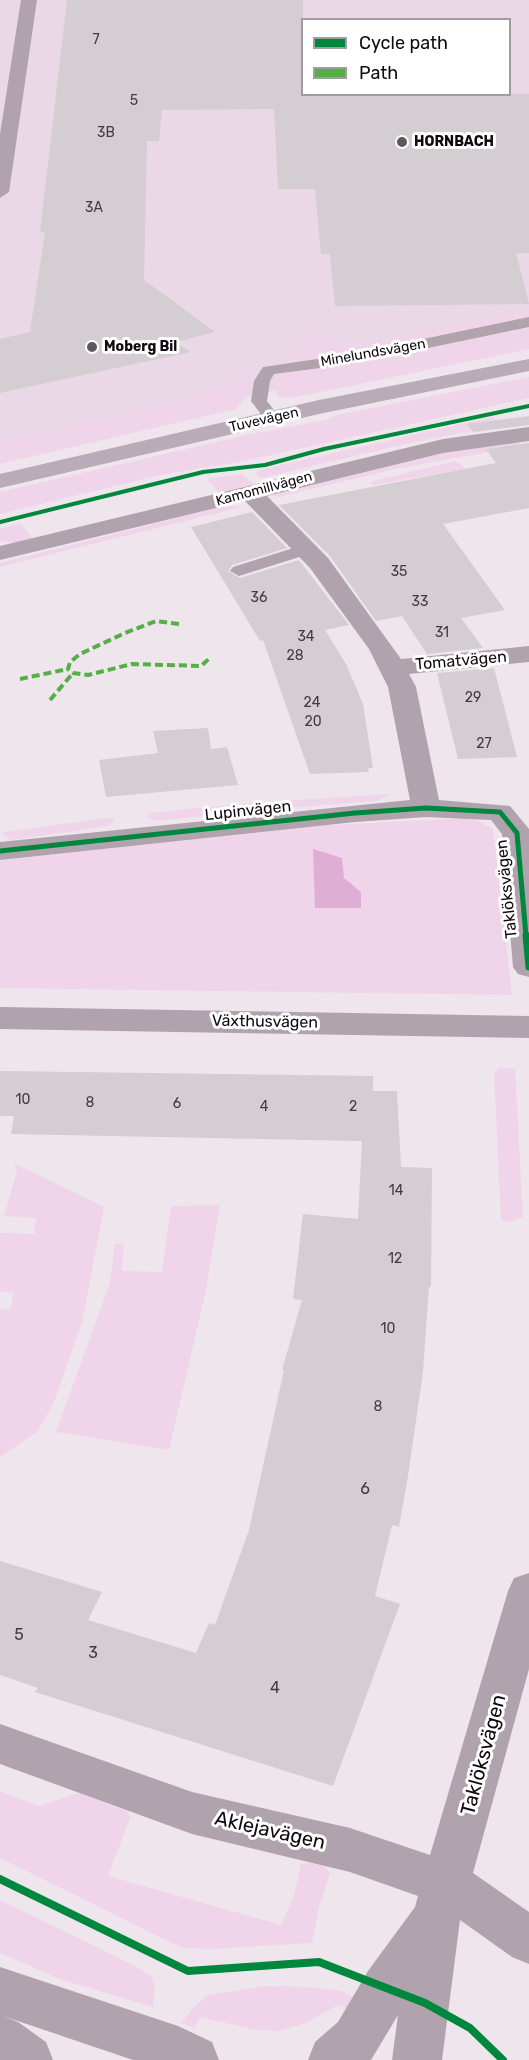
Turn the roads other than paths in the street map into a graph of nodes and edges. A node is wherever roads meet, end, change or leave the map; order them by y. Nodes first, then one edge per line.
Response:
1 (29, 0) edge
2 (0, 192) edge
3 (529, 322) edge
4 (529, 365) edge
5 (272, 418) junction
6 (529, 434) edge
7 (0, 481) edge
8 (251, 493) junction
9 (306, 549) junction
10 (0, 553) edge
11 (239, 571) dead end
12 (529, 654) edge
13 (392, 668) junction
14 (426, 808) junction
15 (500, 812) joint
16 (0, 851) edge
17 (526, 909) edge
18 (529, 968) edge
19 (0, 1018) edge
20 (529, 1028) edge
21 (529, 1591) edge
22 (0, 1744) edge
23 (442, 1901) junction
24 (529, 1940) edge
25 (0, 1991) edge
26 (0, 2040) edge
27 (28, 2060) edge
28 (194, 2060) edge
29 (333, 2060) edge
30 (417, 2060) edge

1 - 2 street
3 - 5 lane, Minelundsvägen
4 - 5 main road, Tuvevägen
5 - 7 main road, Tuvevägen
6 - 8 street, Kamomillvägen
8 - 9 street
8 - 10 street, Kamomillvägen
9 - 11 lane
9 - 13 street
12 - 13 street, Tomatvägen
13 - 14 street
14 - 15 street, Lupinvägen
14 - 16 street, Lupinvägen
15 - 17 street, Taklöksvägen
17 - 18 street, Taklöksvägen
19 - 20 street, Växthusvägen
21 - 23 street, Taklöksvägen
22 - 23 street, Aklejavägen
23 - 24 street, Aklejavägen
23 - 29 street, Taklöksvägen
23 - 30 street, Taklöksvägen
25 - 28 street
26 - 27 street

